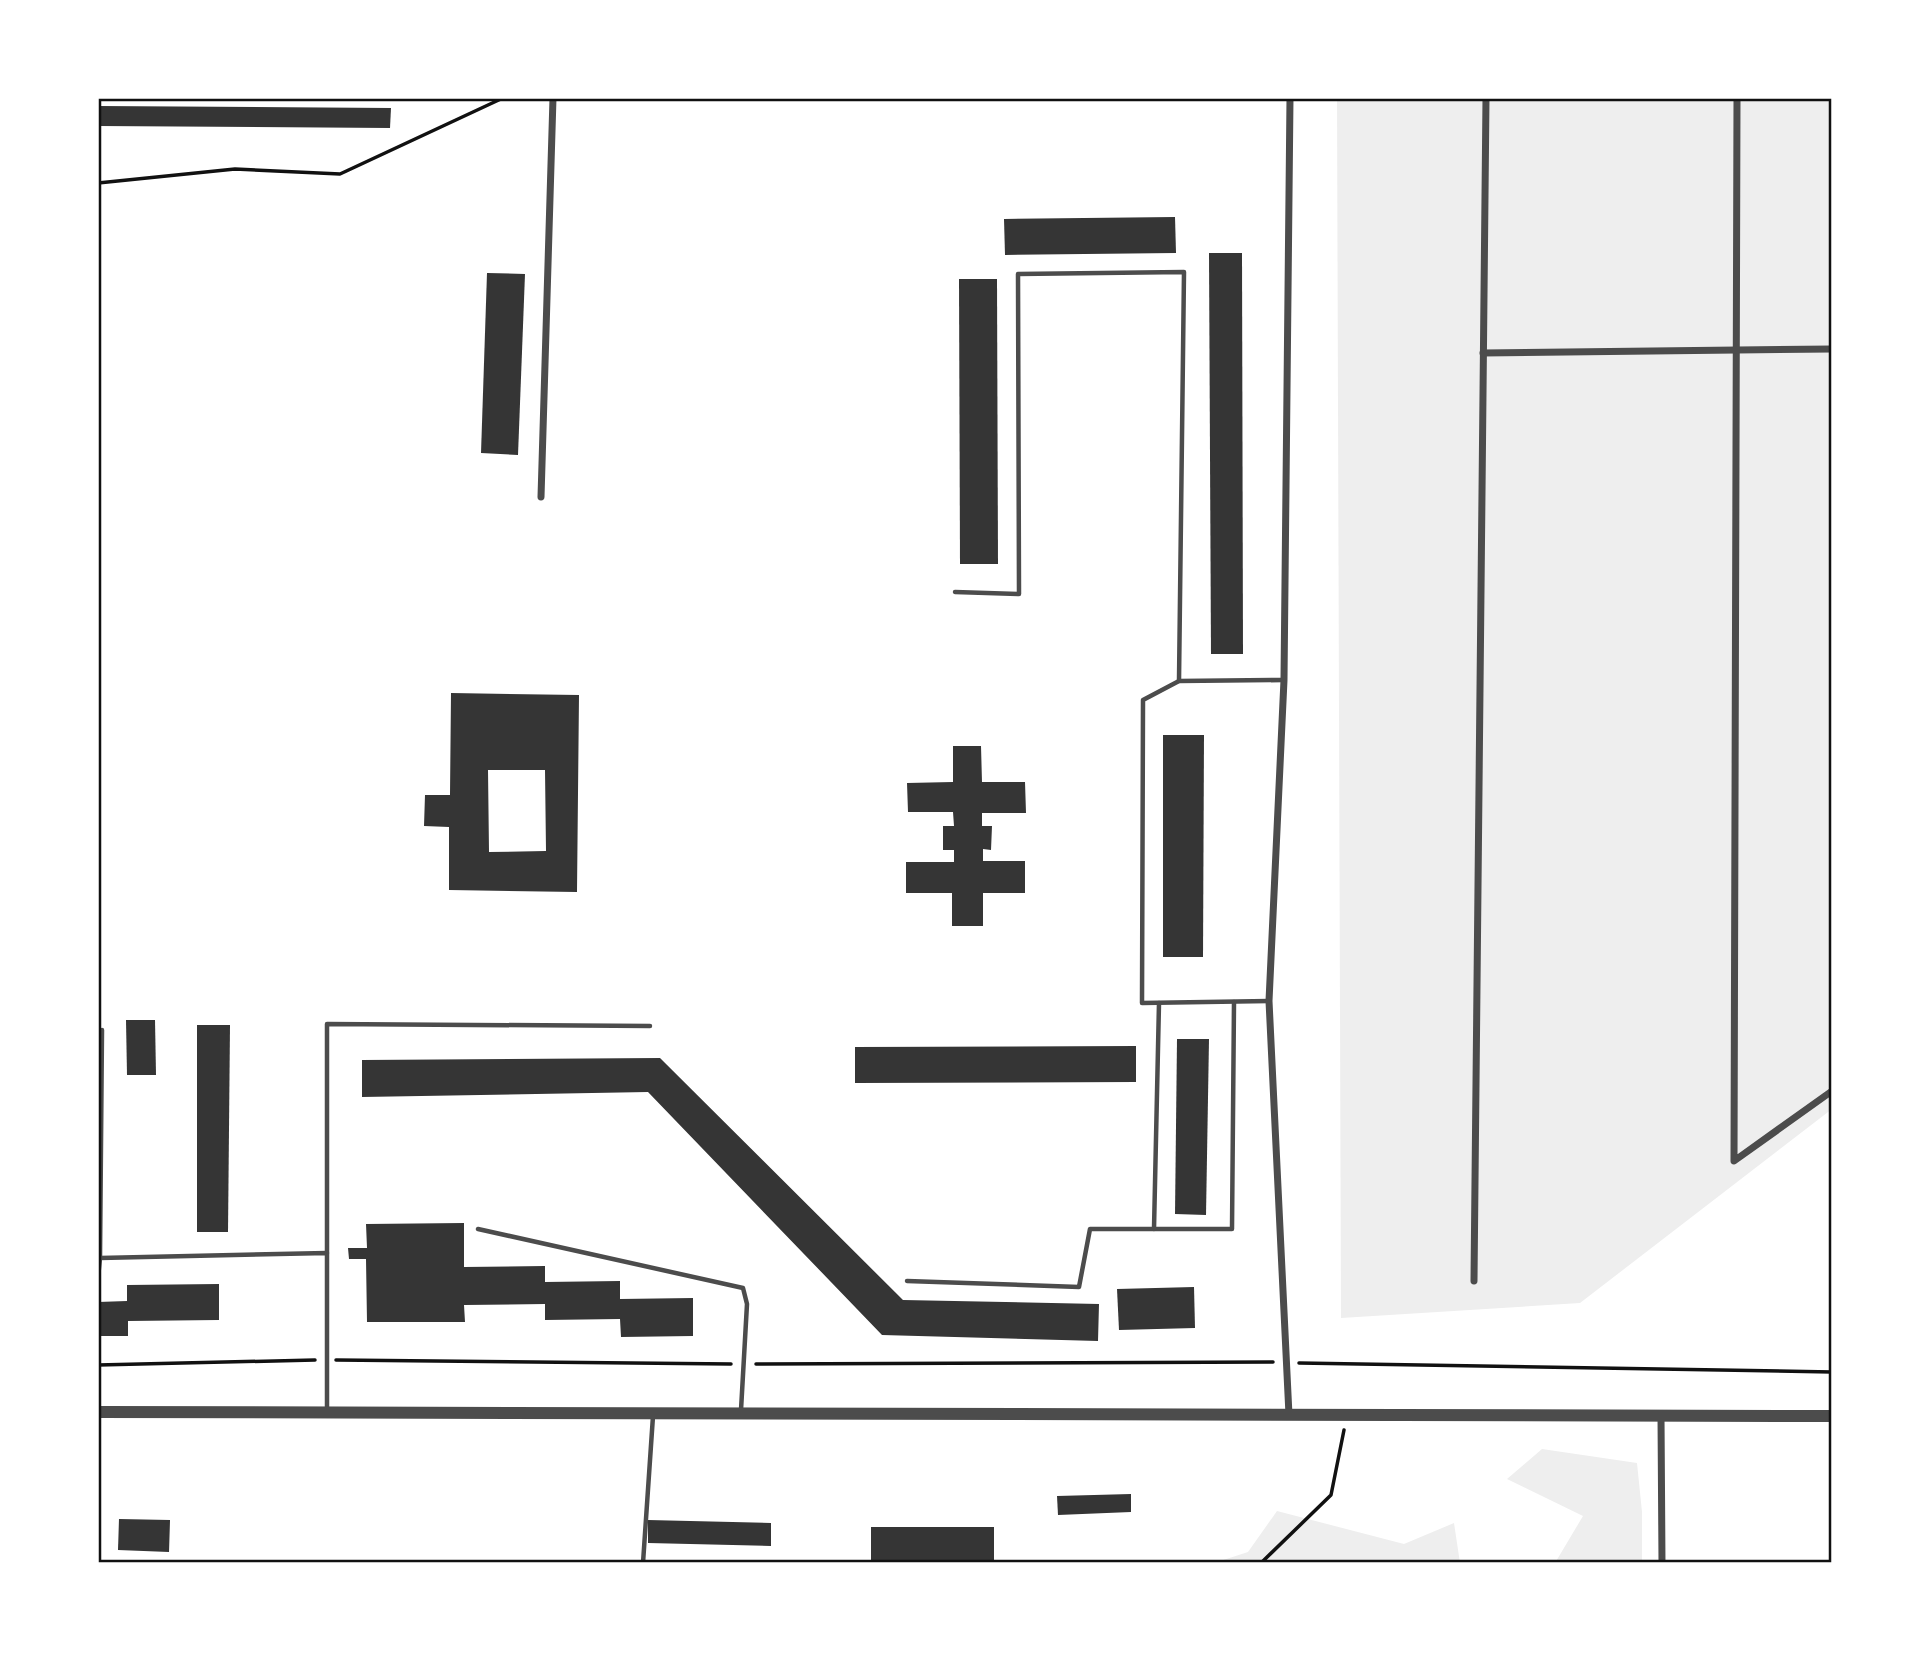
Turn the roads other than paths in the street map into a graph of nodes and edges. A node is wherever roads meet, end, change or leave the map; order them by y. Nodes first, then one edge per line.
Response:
1 (552, 98) edge
2 (1290, 98) edge
3 (1486, 98) edge
4 (1737, 98) edge
5 (1736, 349) junction
6 (1832, 349) edge
7 (1483, 353) junction
8 (541, 498) dead end
9 (955, 592) dead end
10 (1284, 680) junction
11 (1179, 681) junction
12 (1269, 1001) junction
13 (1234, 1002) junction
14 (1159, 1003) junction
15 (650, 1026) dead end
16 (102, 1030) dead end
17 (1832, 1091) edge
18 (478, 1229) dead end
19 (1154, 1230) junction
20 (327, 1253) junction
21 (100, 1258) junction
22 (98, 1278) edge
23 (907, 1281) dead end
24 (1474, 1281) dead end
25 (98, 1412) edge
26 (327, 1415) junction
27 (653, 1416) junction
28 (740, 1416) junction
29 (1289, 1416) junction
30 (1661, 1416) junction
31 (1832, 1416) edge
32 (643, 1563) edge
33 (1662, 1563) edge

1 - 8 street
2 - 10 street
3 - 7 street
4 - 5 street
5 - 6 street
5 - 7 street
5 - 17 street
7 - 24 street
9 - 11 lane
10 - 11 lane
10 - 12 street
11 - 14 lane
12 - 13 lane
12 - 29 street
13 - 14 lane
13 - 19 lane
14 - 19 lane
15 - 20 lane
16 - 21 lane
18 - 28 lane
19 - 23 lane
20 - 21 lane
20 - 26 lane
21 - 22 lane
25 - 26 street
26 - 27 street
27 - 28 street
27 - 32 lane
28 - 29 street
29 - 30 street
30 - 31 street
30 - 33 street

